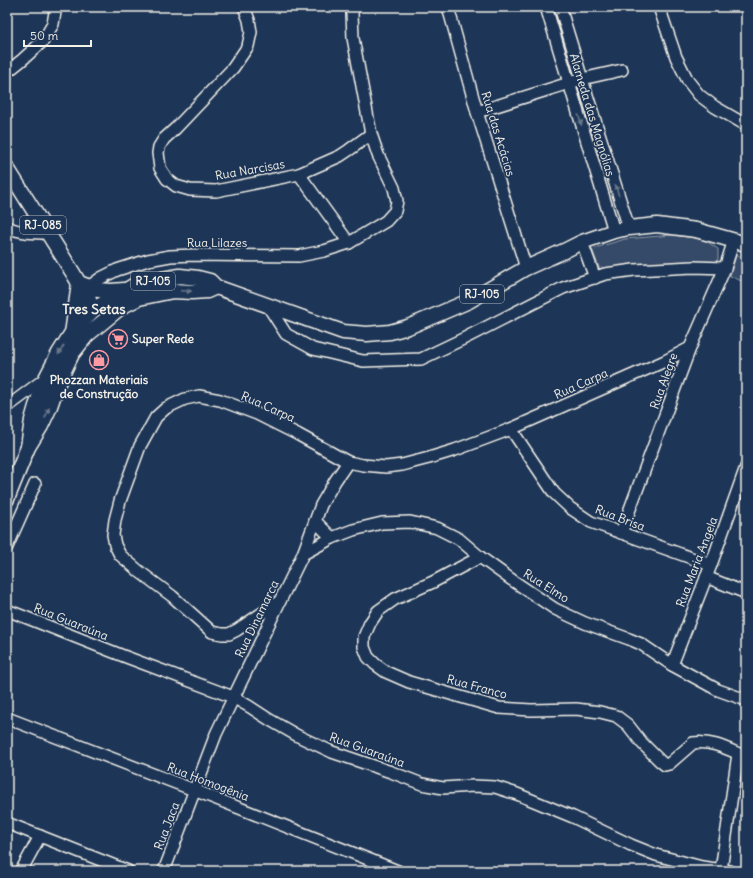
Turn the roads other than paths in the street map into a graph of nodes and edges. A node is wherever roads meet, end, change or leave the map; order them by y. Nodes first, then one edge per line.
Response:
1 (53, 7) edge
2 (244, 7) edge
3 (354, 7) edge
4 (448, 7) edge
5 (546, 7) edge
6 (560, 7) edge
7 (659, 7) edge
8 (622, 70) dead end
9 (7, 72) edge
10 (582, 79) junction
11 (568, 83) junction
12 (477, 112) junction
13 (746, 125) edge
14 (371, 134) junction
15 (7, 168) edge
16 (299, 174) junction
17 (7, 227) edge
18 (629, 228) junction
19 (614, 231) junction
20 (48, 233) junction
21 (582, 242) junction
22 (740, 242) edge
23 (349, 244) junction
24 (526, 268) junction
25 (725, 268) junction
26 (595, 278) junction
27 (84, 284) junction
28 (216, 287) junction
29 (124, 290) junction
30 (268, 306) junction
31 (121, 307) junction
32 (94, 309) junction
33 (72, 334) junction
34 (87, 335) junction
35 (690, 348) junction
36 (46, 378) junction
37 (7, 407) edge
38 (511, 429) junction
39 (28, 447) junction
40 (348, 462) junction
41 (746, 467) edge
42 (35, 484) dead end
43 (742, 492) edge
44 (7, 499) edge
45 (315, 521) junction
46 (621, 533) junction
47 (332, 538) junction
48 (7, 547) edge
49 (302, 554) junction
50 (480, 557) junction
51 (711, 565) junction
52 (706, 577) junction
53 (746, 593) edge
54 (280, 600) junction
55 (7, 610) edge
56 (672, 665) junction
57 (233, 697) junction
58 (746, 700) edge
59 (7, 718) edge
60 (742, 756) edge
61 (194, 790) junction
62 (7, 823) edge
63 (40, 836) junction
64 (726, 870) edge
65 (21, 871) edge
66 (128, 871) edge
67 (164, 871) edge
68 (398, 871) edge

1 - 9 street
2 - 16 street, Rua Narcisas
3 - 14 street
4 - 12 street, Rua das Acácias
5 - 11 street, Alameda das Magnólias
6 - 10 street, Alameda das Magnólias
7 - 13 street
8 - 10 street
10 - 11 street
18 -> 10 street, Alameda das Magnólias
11 - 12 street
11 -> 19 street, Alameda das Magnólias
12 - 24 street, Rua das Acácias
14 - 16 street, Rua Narcisas
14 - 23 street, Rua Lilazes
15 - 20 main road, RJ-085
16 - 23 street
17 - 20 street
18 - 19 main road, RJ-105
18 - 22 main road, RJ-105
19 - 21 main road, RJ-105
20 - 27 main road, RJ-085
21 - 24 main road, RJ-105
21 - 26 street
22 - 25 street, Rua Alegre
23 - 27 street, Rua Lilazes
24 - 30 main road, RJ-105
25 - 26 street
25 - 35 street, Rua Alegre
26 - 30 street
27 - 29 main road
27 - 32 main road, RJ-085
27 - 33 main road
28 - 29 main road, RJ-105
28 - 30 main road, RJ-105
31 -> 28 main road, RJ-105
29 - 32 main road, RJ-105
31 - 32 main road
31 - 34 main road, RJ-105
32 - 33 main road, RJ-105
32 - 34 main road
33 -> 36 main road, RJ-105
39 -> 34 main road, RJ-105
35 - 38 street, Rua Carpa
35 - 46 street, Rua Alegre
36 - 37 street
36 - 39 main road, RJ-105
38 - 40 street, Rua Carpa
38 - 46 street, Rua Brisa
39 - 44 main road, RJ-105
40 - 45 street, Rua Dinamarca
40 - 54 street, Rua Carpa
41 - 43 street, Rua Maria Angela
42 - 48 street
43 - 51 street, Rua Maria Angela
45 - 47 street
45 - 49 street, Rua Dinamarca
46 - 51 street, Rua Brisa
47 - 49 street, Rua Elmo
47 - 50 street, Rua Elmo
49 - 54 street, Rua Dinamarca
50 - 56 street, Rua Elmo
50 - 60 street, Rua Franco
51 - 52 street, Rua Maria Angela
52 - 53 street
52 - 56 street, Rua Maria Angela
54 - 57 street, Rua Dinamarca
55 - 57 street, Rua Guaraúna
56 - 58 street, Rua Elmo
57 - 61 street, Rua Dinamarca
57 - 64 street, Rua Guaraúna
59 - 61 street, Rua Homogênia
60 - 64 street
61 - 67 street, Rua Jaca
61 - 68 street, Rua Homogênia
62 - 63 street
63 - 65 street
63 - 66 street

